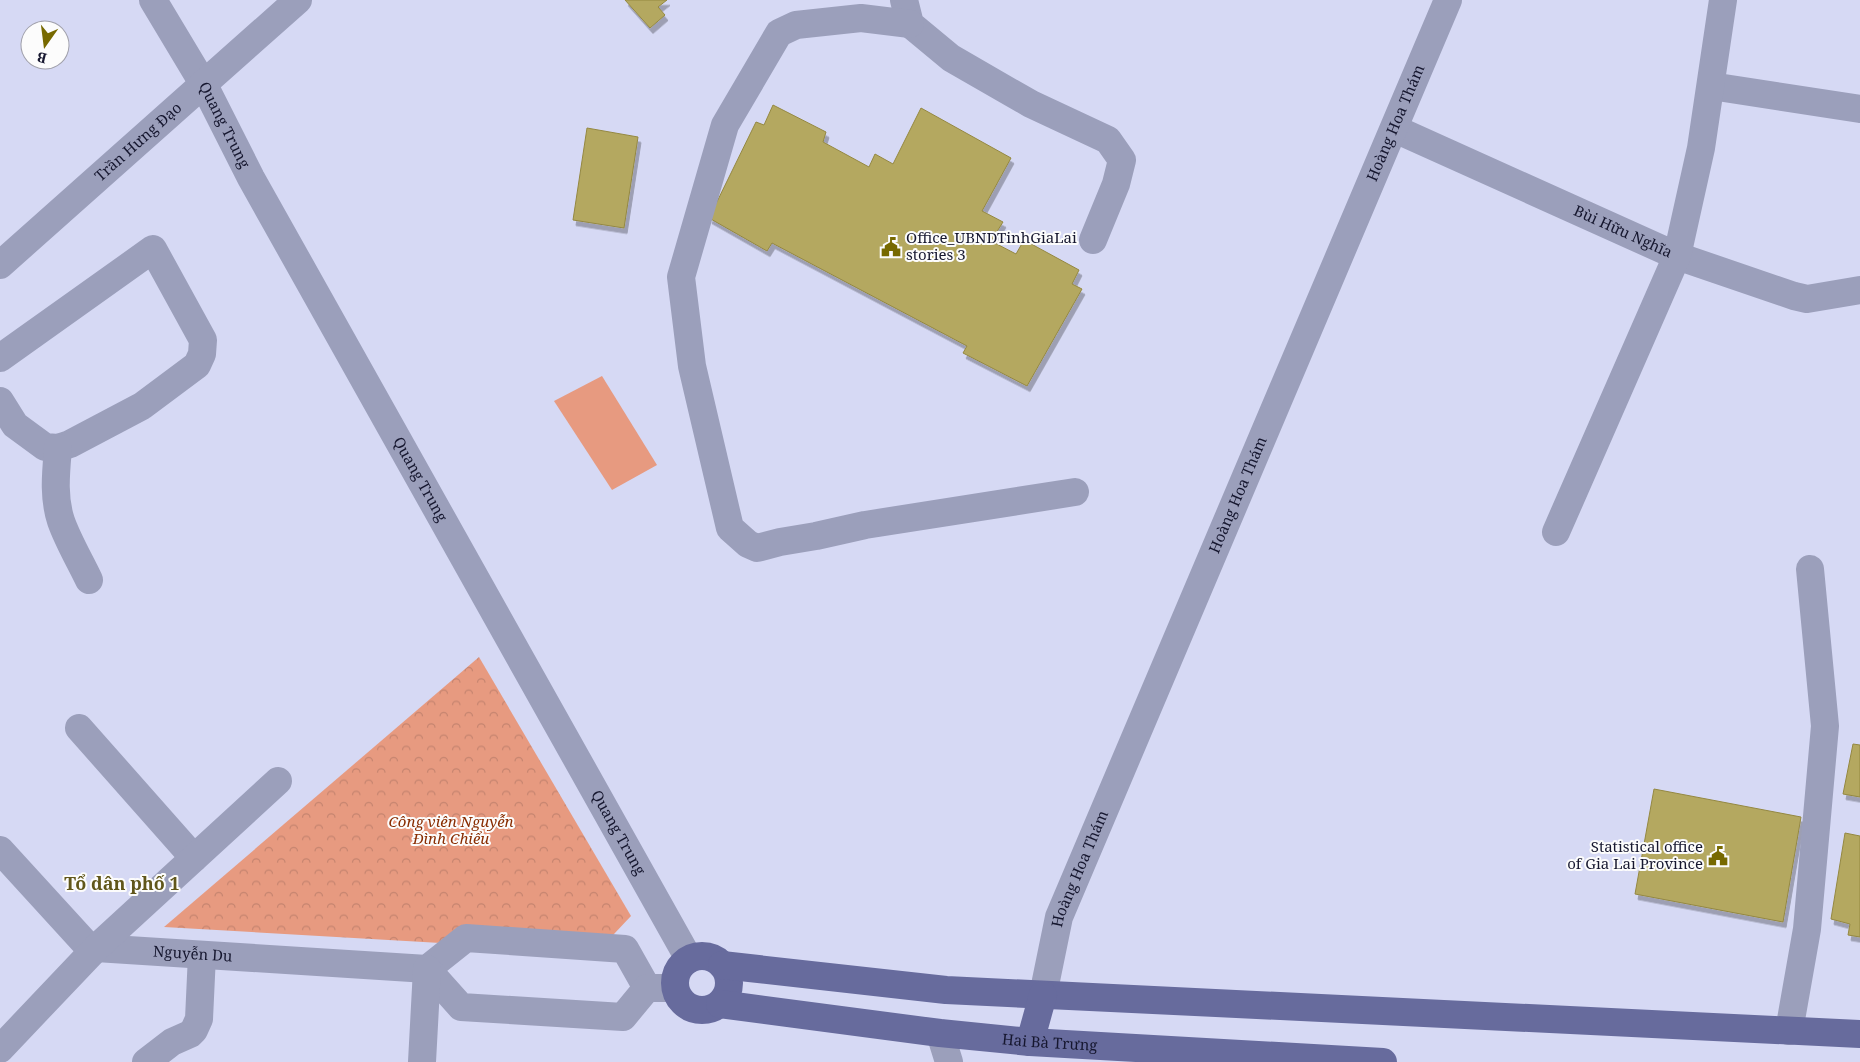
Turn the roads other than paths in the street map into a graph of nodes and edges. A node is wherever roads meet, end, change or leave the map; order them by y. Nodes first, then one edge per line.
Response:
1 (152, 0) edge
2 (298, 0) edge
3 (1448, 0) edge
4 (1723, 0) edge
5 (907, 12) edge
6 (204, 85) junction
7 (1710, 86) junction
8 (1860, 109) edge
9 (1395, 128) junction
10 (1093, 240) dead end
11 (1677, 256) junction
12 (0, 265) edge
13 (1860, 290) edge
14 (0, 358) edge
15 (0, 401) edge
16 (58, 448) junction
17 (1075, 492) dead end
18 (1556, 532) dead end
19 (1810, 569) dead end
20 (89, 580) dead end
21 (79, 728) dead end
22 (278, 781) dead end
23 (0, 850) edge
24 (194, 858) junction
25 (96, 948) junction
26 (202, 955) junction
27 (688, 959) junction
28 (722, 964) junction
29 (427, 970) junction
30 (648, 988) junction
31 (674, 988) junction
32 (946, 990) junction
33 (1044, 995) junction
34 (720, 1004) junction
35 (1789, 1031) junction
36 (940, 1033) junction
37 (1860, 1034) edge
38 (1030, 1042) junction
39 (0, 1049) edge
40 (146, 1062) edge
41 (422, 1062) edge
42 (949, 1062) edge
43 (1383, 1062) edge

1 - 6 street, Quang Trung
2 - 6 street, Trần Hưng Đạo
3 - 9 street, Hoàng Hoa Thám
4 - 7 street
5 - 10 street
5 - 17 street
6 - 12 street, Trần Hưng Đạo
6 - 27 street, Quang Trung
7 - 8 street
7 - 11 street
9 - 11 street, Bùi Hữu Nghĩa
9 - 33 street, Hoàng Hoa Thám
11 - 13 street, Bùi Hữu Nghĩa
11 - 18 street
14 - 16 street
15 - 16 street
16 - 20 street
19 - 35 street
21 - 24 street
22 - 24 street
23 - 25 street
24 - 25 street
25 - 26 street, Nguyễn Du
25 - 39 street
26 - 29 street, Nguyễn Du
26 - 40 street
27 - 28 main road
27 - 31 main road
28 - 32 main road
28 - 34 main road
29 - 30 street
29 - 30 street
29 - 41 street
30 - 31 street
31 - 34 main road
32 - 33 main road
32 - 36 main road
33 - 35 main road
33 - 38 main road
34 - 36 main road, Hai Bà Trưng
35 - 37 main road
36 - 38 main road, Hai Bà Trưng
36 - 42 street
38 - 43 main road, Hai Bà Trưng

